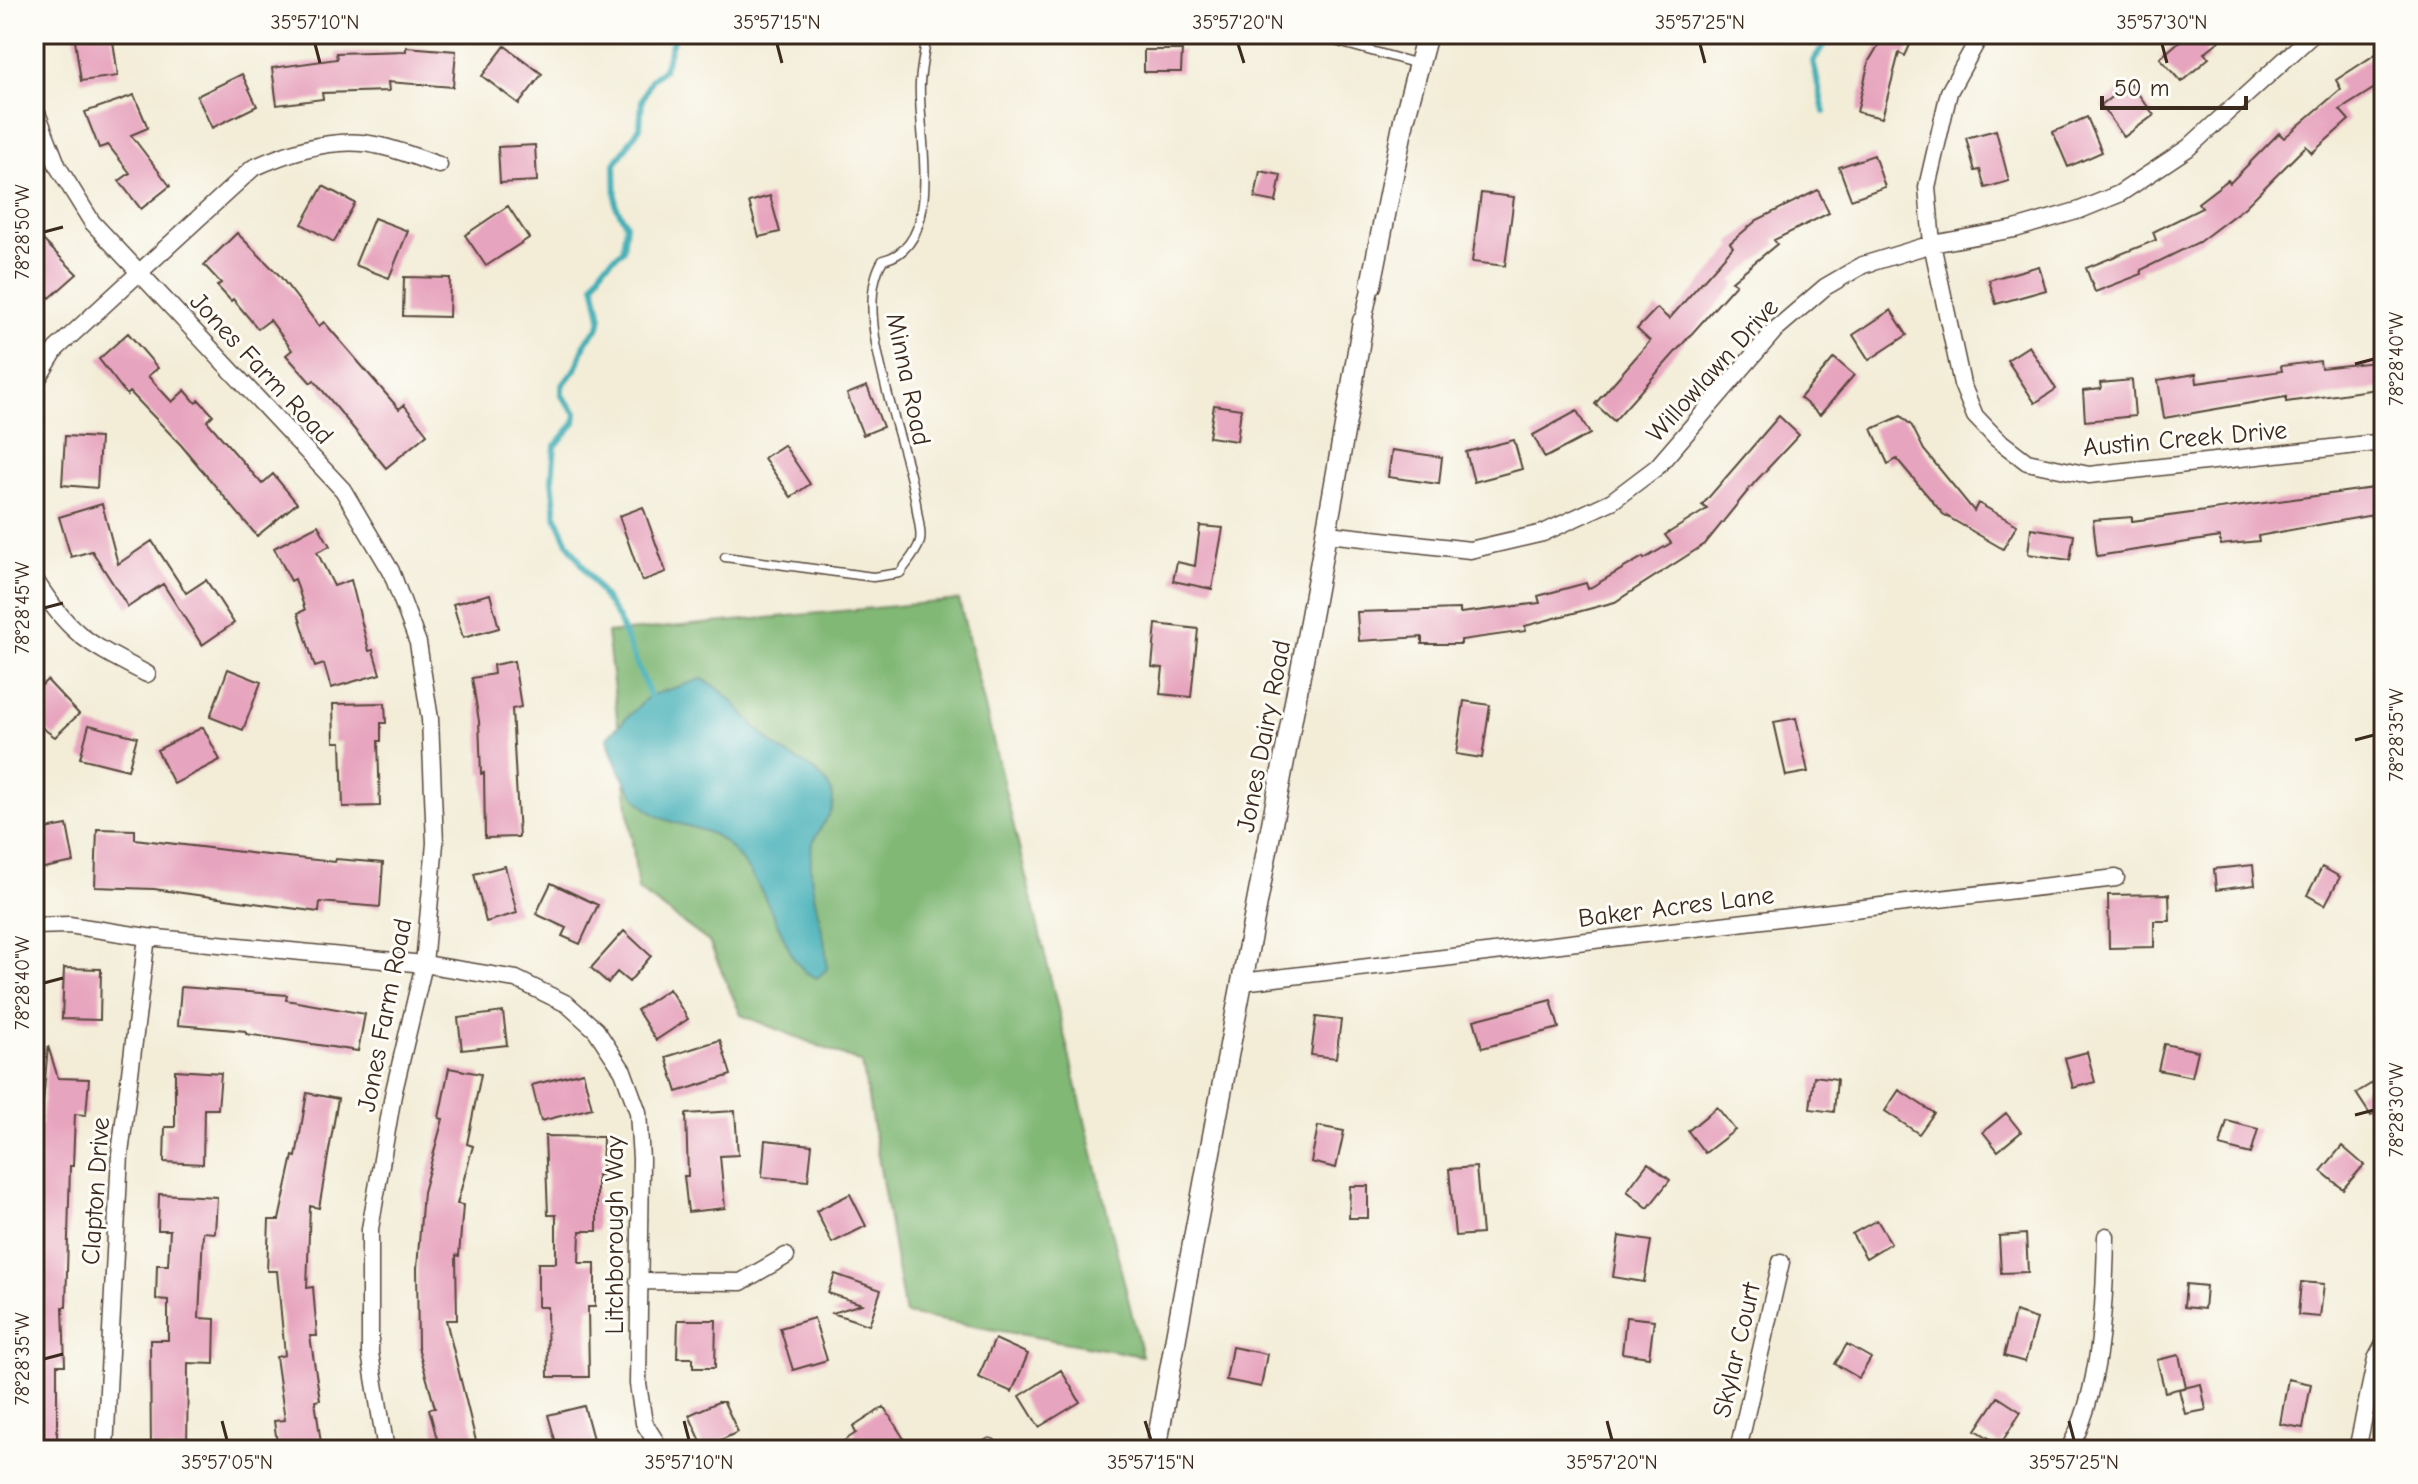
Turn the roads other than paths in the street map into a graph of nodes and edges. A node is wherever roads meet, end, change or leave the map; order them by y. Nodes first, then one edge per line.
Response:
1 (927, 34) edge
2 (1310, 34) edge
3 (1427, 34) edge
4 (1981, 34) edge
5 (2313, 34) edge
6 (1419, 64) junction
7 (34, 95) edge
8 (439, 165) dead end
9 (1932, 244) junction
10 (139, 272) junction
11 (1371, 285) joint
12 (1363, 321) joint
13 (34, 385) edge
14 (2384, 442) edge
15 (1328, 534) junction
16 (725, 557) dead end
17 (34, 578) edge
18 (147, 674) dead end
19 (2116, 878) dead end
20 (34, 926) edge
21 (147, 937) junction
22 (424, 964) junction
23 (1242, 982) junction
24 (2106, 1236) dead end
25 (786, 1256) dead end
26 (1781, 1262) dead end
27 (638, 1281) junction
28 (2384, 1344) edge
29 (2069, 1448) edge
30 (105, 1450) edge
31 (386, 1450) edge
32 (661, 1450) edge
33 (1156, 1450) edge
34 (1738, 1450) edge
35 (2096, 1450) edge
36 (2357, 1450) edge

1 - 16 lane, Minna Road
2 - 6 lane
3 - 6 street, Jones Dairy Road
4 - 9 street, Austin Creek Drive
5 - 9 street, Willowlawn Drive
6 - 11 street, Jones Dairy Road
7 - 10 street, Jones Farm Road
8 - 10 street
9 - 14 street, Austin Creek Drive
9 - 15 street, Willowlawn Drive
10 - 13 street
10 - 22 street, Jones Farm Road
11 - 12 street, Jones Dairy Road
12 - 15 street, Jones Dairy Road
15 - 23 street, Jones Dairy Road
17 - 18 street
19 - 23 street, Baker Acres Lane
20 - 21 street, Litchborough Way
21 - 22 street, Litchborough Way
21 - 30 street, Clapton Drive
22 - 27 street, Litchborough Way
22 - 31 street, Jones Farm Road
23 - 33 street, Jones Dairy Road
24 - 29 street
25 - 27 street
26 - 34 street, Skylar Court
27 - 32 street, Litchborough Way
28 - 36 street
29 - 35 street

